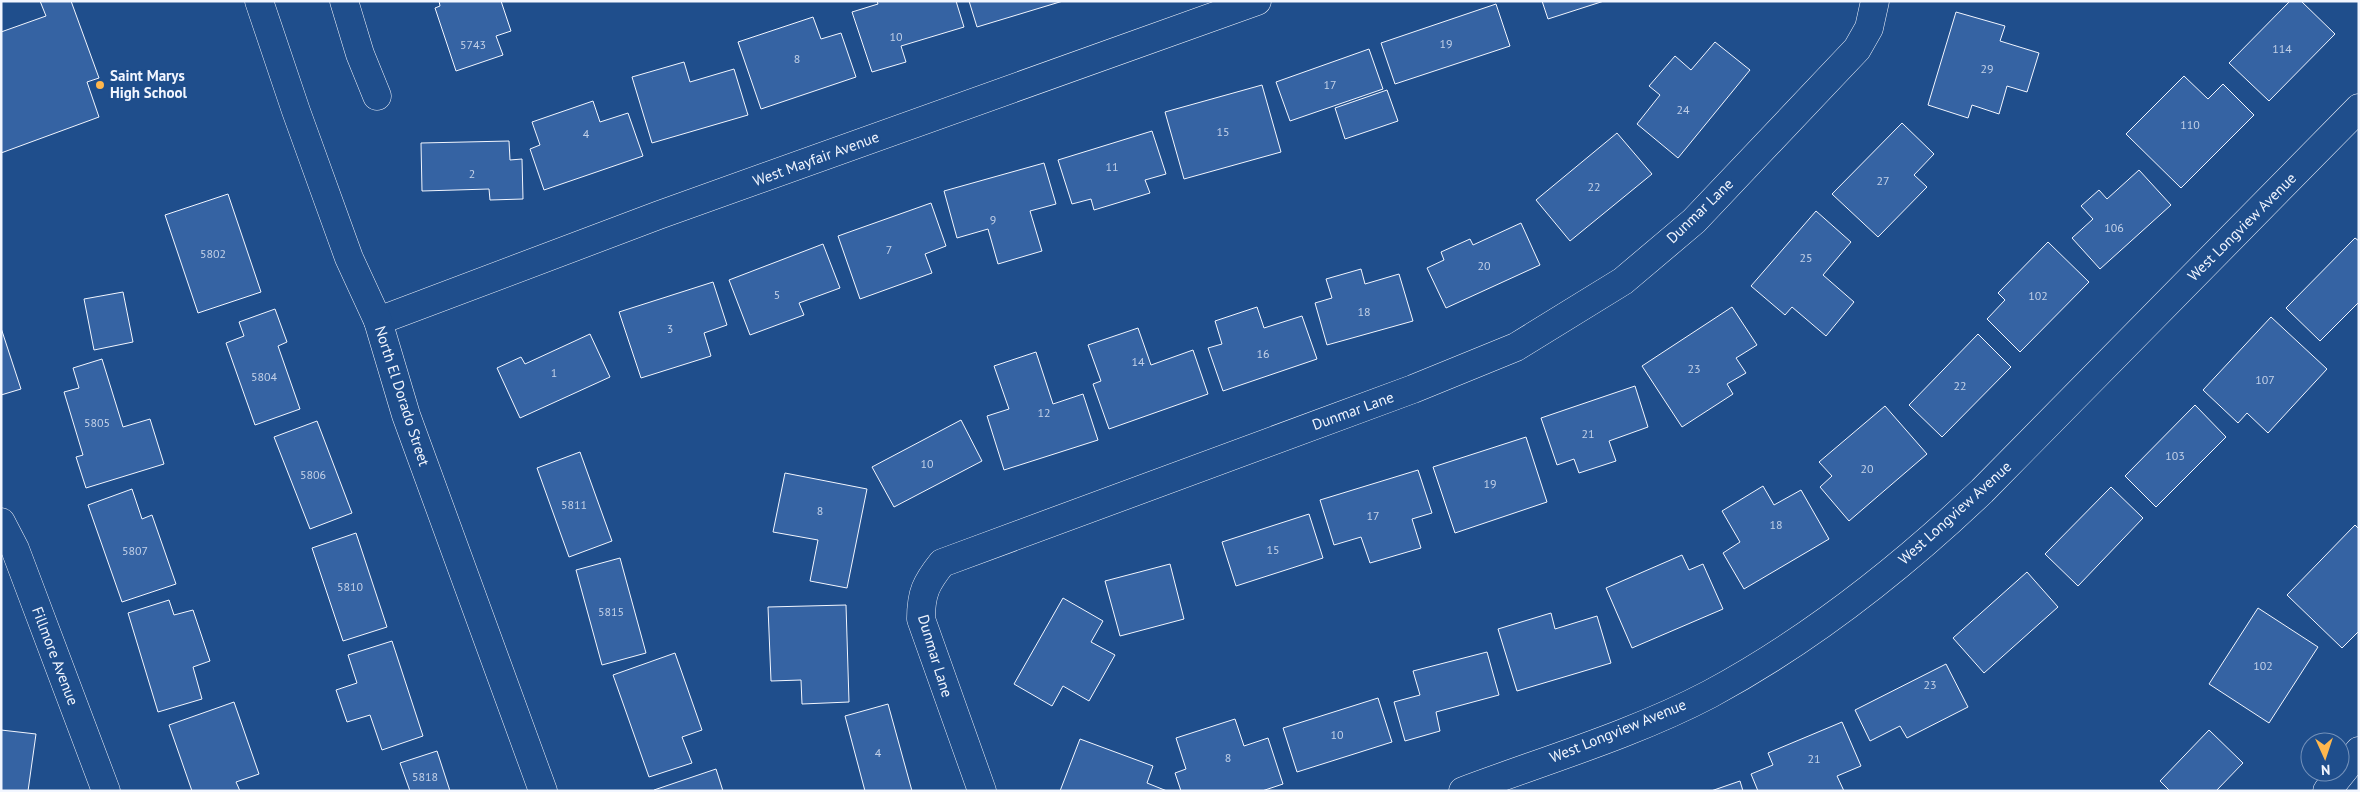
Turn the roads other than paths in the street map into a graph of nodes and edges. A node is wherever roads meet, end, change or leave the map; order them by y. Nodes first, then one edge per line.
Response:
1 (259, 1) edge
2 (344, 1) edge
3 (1257, 1) edge
4 (1875, 1) edge
5 (377, 96) dead end
6 (2359, 108) edge
7 (378, 321) junction
8 (1, 522) edge
9 (2359, 752) edge
10 (106, 791) edge
11 (544, 791) edge
12 (982, 791) edge
13 (1463, 791) edge
14 (2327, 791) edge

1 - 7 street, North El Dorado Street
2 - 5 street
3 - 7 street, West Mayfair Avenue
4 - 12 street, Dunmar Lane
6 - 13 street, West Longview Avenue
7 - 11 street, North El Dorado Street
8 - 10 street, Fillmore Avenue
9 - 14 street

